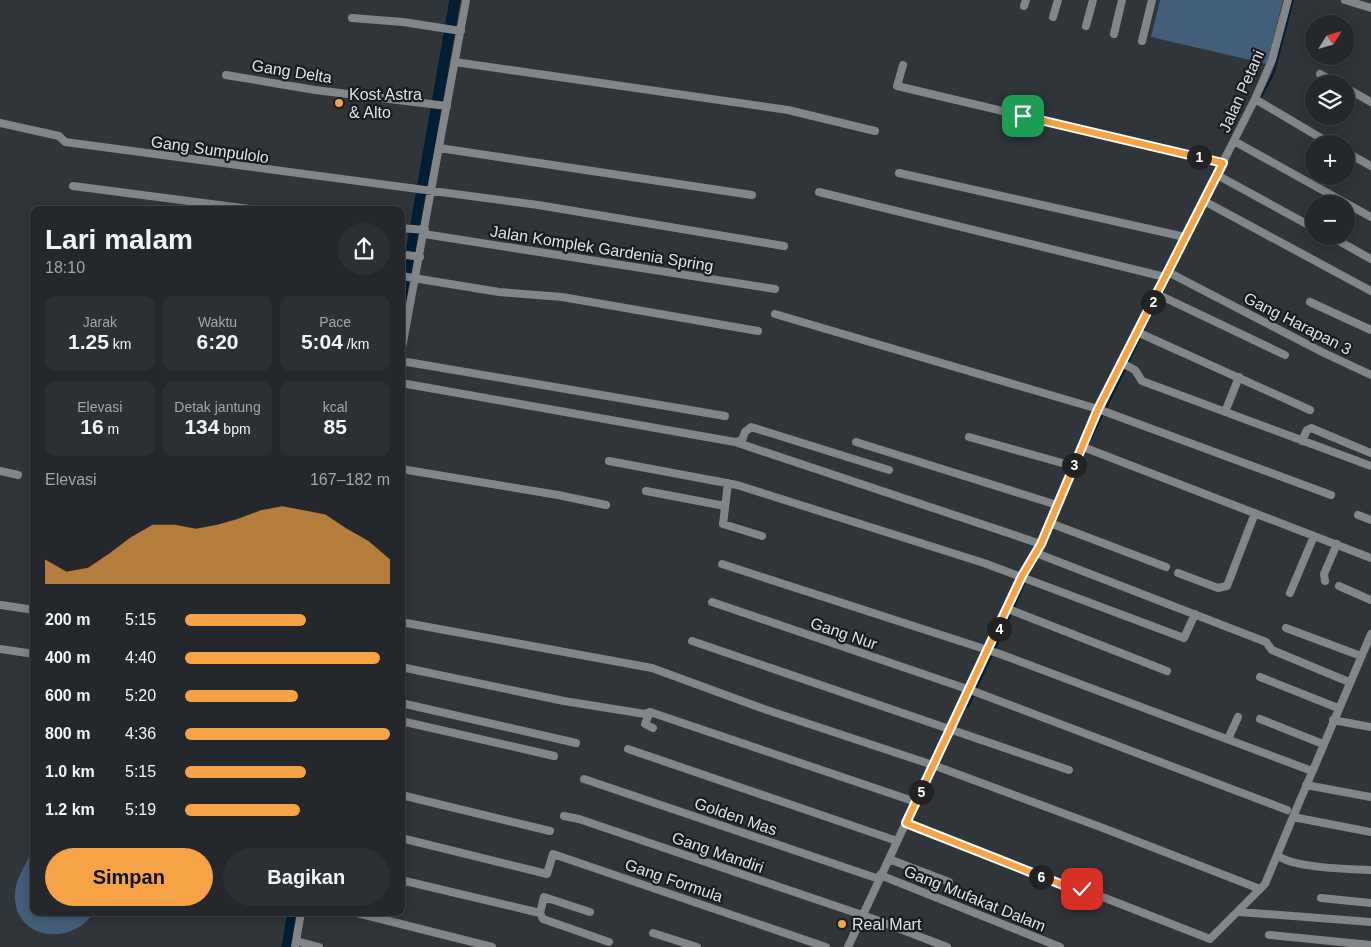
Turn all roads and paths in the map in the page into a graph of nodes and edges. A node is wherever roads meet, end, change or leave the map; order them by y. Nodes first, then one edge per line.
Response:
1 (466, 0) edge
2 (1058, 0) edge
3 (1093, 0) edge
4 (1122, 0) edge
5 (1152, 0) edge
6 (1288, 0) edge
7 (1346, 0) edge
8 (1371, 8) edge
9 (1053, 17) dead end
10 (352, 18) dead end
11 (1086, 26) dead end
12 (459, 30) junction
13 (1114, 34) dead end
14 (1142, 41) dead end
15 (455, 62) junction
16 (904, 65) dead end
17 (226, 75) dead end
18 (1355, 93) edge
19 (1257, 101) junction
20 (1371, 102) edge
21 (445, 106) junction
22 (0, 123) edge
23 (875, 131) dead end
24 (1316, 135) edge
25 (1234, 141) junction
26 (439, 148) junction
27 (1355, 157) edge
28 (1223, 163) junction
29 (1371, 166) edge
30 (899, 173) dead end
31 (1219, 176) junction
32 (73, 186) dead end
33 (426, 191) junction
34 (819, 192) dead end
35 (752, 195) dead end
36 (1206, 202) junction
37 (227, 206) edge
38 (1371, 217) edge
39 (1305, 223) edge
40 (405, 229) edge
41 (424, 232) junction
42 (1186, 237) junction
43 (1346, 245) edge
44 (784, 246) dead end
45 (405, 254) edge
46 (418, 257) junction
47 (1371, 259) edge
48 (1169, 275) junction
49 (405, 277) edge
50 (414, 278) junction
51 (775, 289) dead end
52 (1371, 291) edge
53 (1161, 296) junction
54 (1310, 302) dead end
55 (776, 314) dead end
56 (405, 330) edge
57 (1371, 330) edge
58 (758, 331) dead end
59 (1139, 333) junction
60 (1285, 355) dead end
61 (405, 362) edge
62 (1123, 363) junction
63 (1371, 375) edge
64 (1238, 377) junction
65 (405, 384) edge
66 (1102, 410) junction
67 (1310, 410) dead end
68 (1225, 412) junction
69 (725, 416) dead end
70 (1321, 431) junction
71 (969, 437) dead end
72 (1302, 441) junction
73 (735, 442) junction
74 (856, 442) dead end
75 (1315, 445) junction
76 (1086, 449) junction
77 (1371, 453) edge
78 (608, 461) dead end
79 (1073, 466) junction
80 (1371, 466) edge
81 (405, 470) edge
82 (889, 470) dead end
83 (0, 471) edge
84 (18, 476) dead end
85 (728, 483) junction
86 (646, 491) dead end
87 (1331, 495) dead end
88 (606, 505) dead end
89 (1057, 505) junction
90 (725, 506) junction
91 (1255, 513) junction
92 (1358, 515) dead end
93 (1371, 520) edge
94 (1050, 523) junction
95 (762, 536) dead end
96 (1314, 536) junction
97 (1041, 544) junction
98 (1337, 544) junction
99 (1039, 554) junction
100 (1371, 558) edge
101 (722, 564) dead end
102 (1166, 567) dead end
103 (1178, 573) dead end
104 (1022, 576) junction
105 (1326, 580) dead end
106 (1339, 586) dead end
107 (1290, 593) dead end
108 (1371, 600) edge
109 (712, 602) dead end
110 (1, 605) edge
111 (30, 609) edge
112 (1011, 611) junction
113 (1195, 614) junction
114 (405, 623) edge
115 (1286, 628) dead end
116 (1371, 634) edge
117 (692, 641) dead end
118 (0, 649) edge
119 (993, 651) junction
120 (30, 653) edge
121 (1365, 653) edge
122 (405, 668) edge
123 (1167, 671) dead end
124 (1260, 677) dead end
125 (1349, 682) junction
126 (970, 690) junction
127 (405, 704) edge
128 (1338, 708) junction
129 (650, 712) junction
130 (1238, 717) dead end
131 (1260, 719) dead end
132 (1333, 720) junction
133 (405, 722) edge
134 (1371, 727) edge
135 (653, 728) dead end
136 (950, 728) junction
137 (1228, 739) junction
138 (576, 743) dead end
139 (1323, 744) junction
140 (628, 749) dead end
141 (554, 756) dead end
142 (933, 765) junction
143 (1069, 770) dead end
144 (1312, 771) junction
145 (584, 779) dead end
146 (1306, 785) junction
147 (405, 796) edge
148 (1371, 797) edge
149 (916, 802) junction
150 (1287, 810) dead end
151 (564, 816) dead end
152 (1293, 817) junction
153 (906, 823) junction
154 (550, 830) dead end
155 (1371, 832) edge
156 (405, 839) edge
157 (897, 840) junction
158 (1278, 856) junction
159 (889, 859) junction
160 (1371, 870) edge
161 (879, 877) junction
162 (405, 881) edge
163 (948, 882) dead end
164 (1260, 889) junction
165 (1321, 898) dead end
166 (1371, 903) edge
167 (590, 912) dead end
168 (1239, 912) junction
169 (540, 913) junction
170 (300, 916) edge
171 (369, 916) edge
172 (862, 917) junction
173 (1371, 922) edge
174 (654, 933) dead end
175 (1269, 935) dead end
176 (609, 942) dead end
177 (295, 944) edge
178 (1371, 945) edge
179 (319, 947) edge
180 (492, 947) edge
181 (697, 947) edge
182 (826, 947) edge
183 (848, 947) edge
184 (947, 947) edge
185 (1060, 947) edge

1 - 12 street
2 - 9 street
3 - 11 street
4 - 13 street
5 - 14 street
6 - 19 street, Jalan Petani
7 - 8 street
10 - 12 street
12 - 15 street
15 - 21 street
15 - 23 street
16 - 28 street
17 - 21 street, Gang Delta
18 - 20 street
19 - 24 street
19 - 25 street, Jalan Petani
21 - 26 street
22 - 33 street, Gang Sumpulolo
25 - 28 street, Jalan Petani
25 - 38 street
26 - 33 street
26 - 35 street
27 - 29 street
28 - 31 street, Jalan Petani
30 - 42 street
31 - 36 street, Jalan Petani
31 - 39 street
32 - 37 street
33 - 41 street
33 - 44 street, Gang Sumpulolo
34 - 48 street, Gang Harapan 3
36 - 42 street, Jalan Petani
36 - 52 street
40 - 41 street, Jalan Komplek Gardenia Spring
41 - 46 street
41 - 51 street, Jalan Komplek Gardenia Spring
42 - 48 street, Jalan Petani
43 - 47 street
45 - 46 street
46 - 50 street
48 - 53 street, Jalan Petani
48 - 63 street, Gang Harapan 3
49 - 50 street
50 - 56 street
50 - 58 street
53 - 59 street, Jalan Petani
53 - 60 street
54 - 57 street
55 - 66 street
59 - 62 street, Jalan Petani
59 - 64 street
61 - 69 street
62 - 66 street, Jalan Petani
62 - 68 street
64 - 67 street
64 - 68 street
65 - 73 street
66 - 76 street, Jalan Petani
66 - 87 street
68 - 72 street
70 - 72 street
70 - 75 street
70 - 77 street
71 - 79 street
72 - 75 street
73 - 82 street
73 - 97 street
74 - 89 street
75 - 80 street
76 - 79 street, Jalan Petani
76 - 91 street
78 - 85 street
79 - 89 street, Jalan Petani
81 - 88 street
83 - 84 street
85 - 90 street
85 - 104 street
86 - 90 street
89 - 94 street, Jalan Petani
90 - 95 street
91 - 96 street
91 - 103 street
92 - 93 street
94 - 97 street, Jalan Petani
94 - 102 street
96 - 98 street
96 - 107 street
97 - 99 street, Jalan Petani
98 - 100 street
98 - 105 street
99 - 104 street, Jalan Petani
99 - 113 street
101 - 119 street
104 - 112 street, Jalan Petani
104 - 113 street
106 - 108 street
109 - 126 street, Gang Nur
110 - 111 street
112 - 119 street, Jalan Petani
112 - 123 street
113 - 125 street
114 - 142 street
115 - 121 street
116 - 121 street
117 - 136 street
118 - 120 street
119 - 126 street, Jalan Petani
119 - 137 street
121 - 125 street
122 - 129 street
124 - 128 street
125 - 128 street
126 - 136 street, Jalan Petani
126 - 150 street, Gang Nur
127 - 138 street
128 - 132 street
129 - 135 street
129 - 149 street
130 - 137 street
131 - 139 street
132 - 134 street
132 - 139 street
133 - 141 street
136 - 142 street, Jalan Petani
136 - 143 street
137 - 144 street
139 - 144 street
140 - 157 street
142 - 149 street, Jalan Petani
142 - 164 street
144 - 146 street
145 - 161 street, Golden Mas
146 - 148 street
146 - 152 street
147 - 154 street
149 - 153 street, Jalan Petani
151 - 172 street, Gang Mandiri
152 - 155 street
152 - 158 street
153 - 157 street, Jalan Petani
153 - 168 street
156 - 182 street, Gang Formula
157 - 159 street, Jalan Petani
158 - 160 street
158 - 164 street
159 - 161 street, Jalan Petani
159 - 163 street
161 - 172 street, Jalan Petani
161 - 185 street, Gang Mufakat Dalam
162 - 169 street
164 - 168 street
165 - 166 street
167 - 169 street
168 - 173 street
169 - 176 street
170 - 177 street
171 - 180 street
172 - 183 street, Jalan Petani
172 - 184 street, Gang Mandiri
174 - 181 street
175 - 178 street
177 - 179 street

